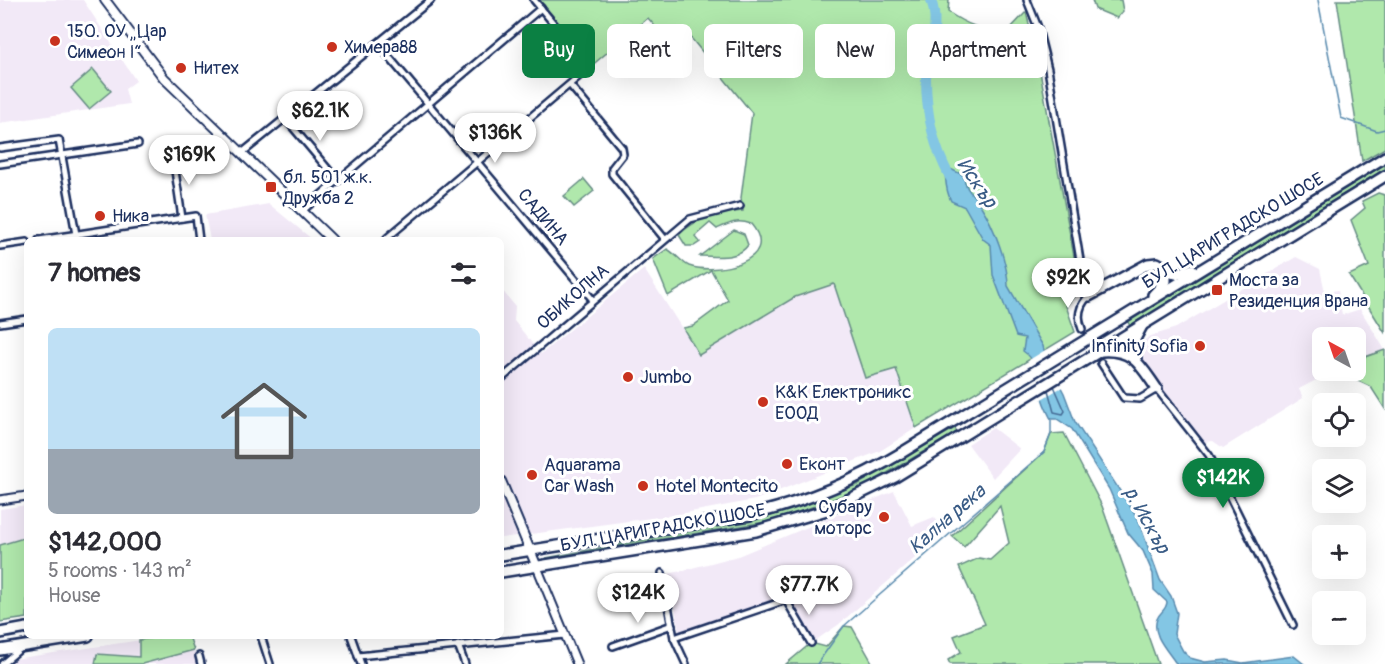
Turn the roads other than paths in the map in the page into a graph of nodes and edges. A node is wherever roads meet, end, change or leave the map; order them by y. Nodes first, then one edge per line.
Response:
1 (105, 0) edge
2 (431, 0) edge
3 (534, 0) edge
4 (1027, 0) edge
5 (541, 8) junction
6 (378, 44) junction
7 (570, 85) junction
8 (429, 104) junction
9 (285, 118) junction
10 (138, 144) dead end
11 (0, 148) edge
12 (243, 153) junction
13 (63, 154) junction
14 (173, 157) dead end
15 (1385, 157) edge
16 (478, 162) junction
17 (0, 164) edge
18 (1385, 176) edge
19 (338, 181) junction
20 (740, 206) dead end
21 (302, 211) junction
22 (182, 218) junction
23 (76, 237) edge
24 (199, 237) edge
25 (329, 237) edge
26 (388, 237) edge
27 (664, 238) junction
28 (24, 242) edge
29 (0, 246) edge
30 (1224, 255) junction
31 (1166, 270) junction
32 (1089, 296) junction
33 (593, 300) junction
34 (1139, 308) junction
35 (24, 319) edge
36 (0, 323) edge
37 (1143, 325) junction
38 (1082, 329) tunnel mouth
39 (1100, 351) junction
40 (1136, 360) junction
41 (1101, 363) tunnel mouth
42 (504, 376) edge
43 (1157, 389) junction
44 (504, 488) edge
45 (24, 496) edge
46 (0, 500) edge
47 (530, 550) junction
48 (504, 554) edge
49 (537, 567) junction
50 (504, 572) edge
51 (662, 573) dead end
52 (672, 625) junction
53 (1293, 625) dead end
54 (24, 629) edge
55 (0, 633) edge
56 (566, 635) junction
57 (68, 639) edge
58 (262, 639) edge
59 (352, 639) edge
60 (674, 639) junction
61 (812, 643) dead end
62 (458, 645) junction
63 (23, 646) junction
64 (613, 646) dead end
65 (0, 650) edge
66 (199, 656) dead end
67 (358, 656) junction
68 (2, 664) edge
69 (201, 664) edge
70 (270, 664) edge
71 (361, 664) edge
72 (465, 664) edge
73 (577, 664) edge
74 (687, 664) edge

1 - 12 main road
2 - 6 street
3 - 5 street
4 - 32 street
5 - 7 street
5 - 8 street
6 - 8 street, САДИНА
6 - 9 street
7 - 16 street
7 - 27 street
8 - 16 street, САДИНА
8 - 19 street
9 - 12 street
9 - 19 street
10 - 13 street
11 - 13 street
12 - 21 main road
13 - 17 street
13 - 23 street
14 - 22 street
15 - 30 highway, БУЛ. ЦАРИГРАДСКО ШОСЕ
16 - 26 street
16 - 33 street, САДИНА
18 - 37 highway, БУЛ. ЦАРИГРАДСКО ШОСЕ
19 - 21 street
20 - 27 street, ОБИКОЛНА
21 - 25 main road
22 - 23 street
22 - 24 street
27 - 33 street, ОБИКОЛНА
28 - 29 street
30 - 31 highway
30 - 34 highway, БУЛ. ЦАРИГРАДСКО ШОСЕ
31 - 32 highway
31 - 34 highway
32 - 38 street
33 - 42 street, ОБИКОЛНА
34 - 47 highway, БУЛ. ЦАРИГРАДСКО ШОСЕ
35 - 36 street
37 - 39 highway, БУЛ. ЦАРИГРАДСКО ШОСЕ
37 - 40 highway
39 - 40 highway
39 - 49 highway, БУЛ. ЦАРИГРАДСКО ШОСЕ
40 - 43 highway
41 - 43 street
43 - 53 street
44 - 47 main road
45 - 46 street
47 - 48 highway, БУЛ. ЦАРИГРАДСКО ШОСЕ
47 - 49 main road
49 - 50 highway, БУЛ. ЦАРИГРАДСКО ШОСЕ
49 - 56 street
51 - 52 street
52 - 60 street
52 - 64 street
54 - 55 highway
56 - 62 street
56 - 73 street
57 - 63 highway
58 - 70 street
59 - 67 street
60 - 61 street
60 - 74 street
62 - 67 street
62 - 72 street
63 - 65 highway
63 - 68 street
66 - 69 street
67 - 71 street

